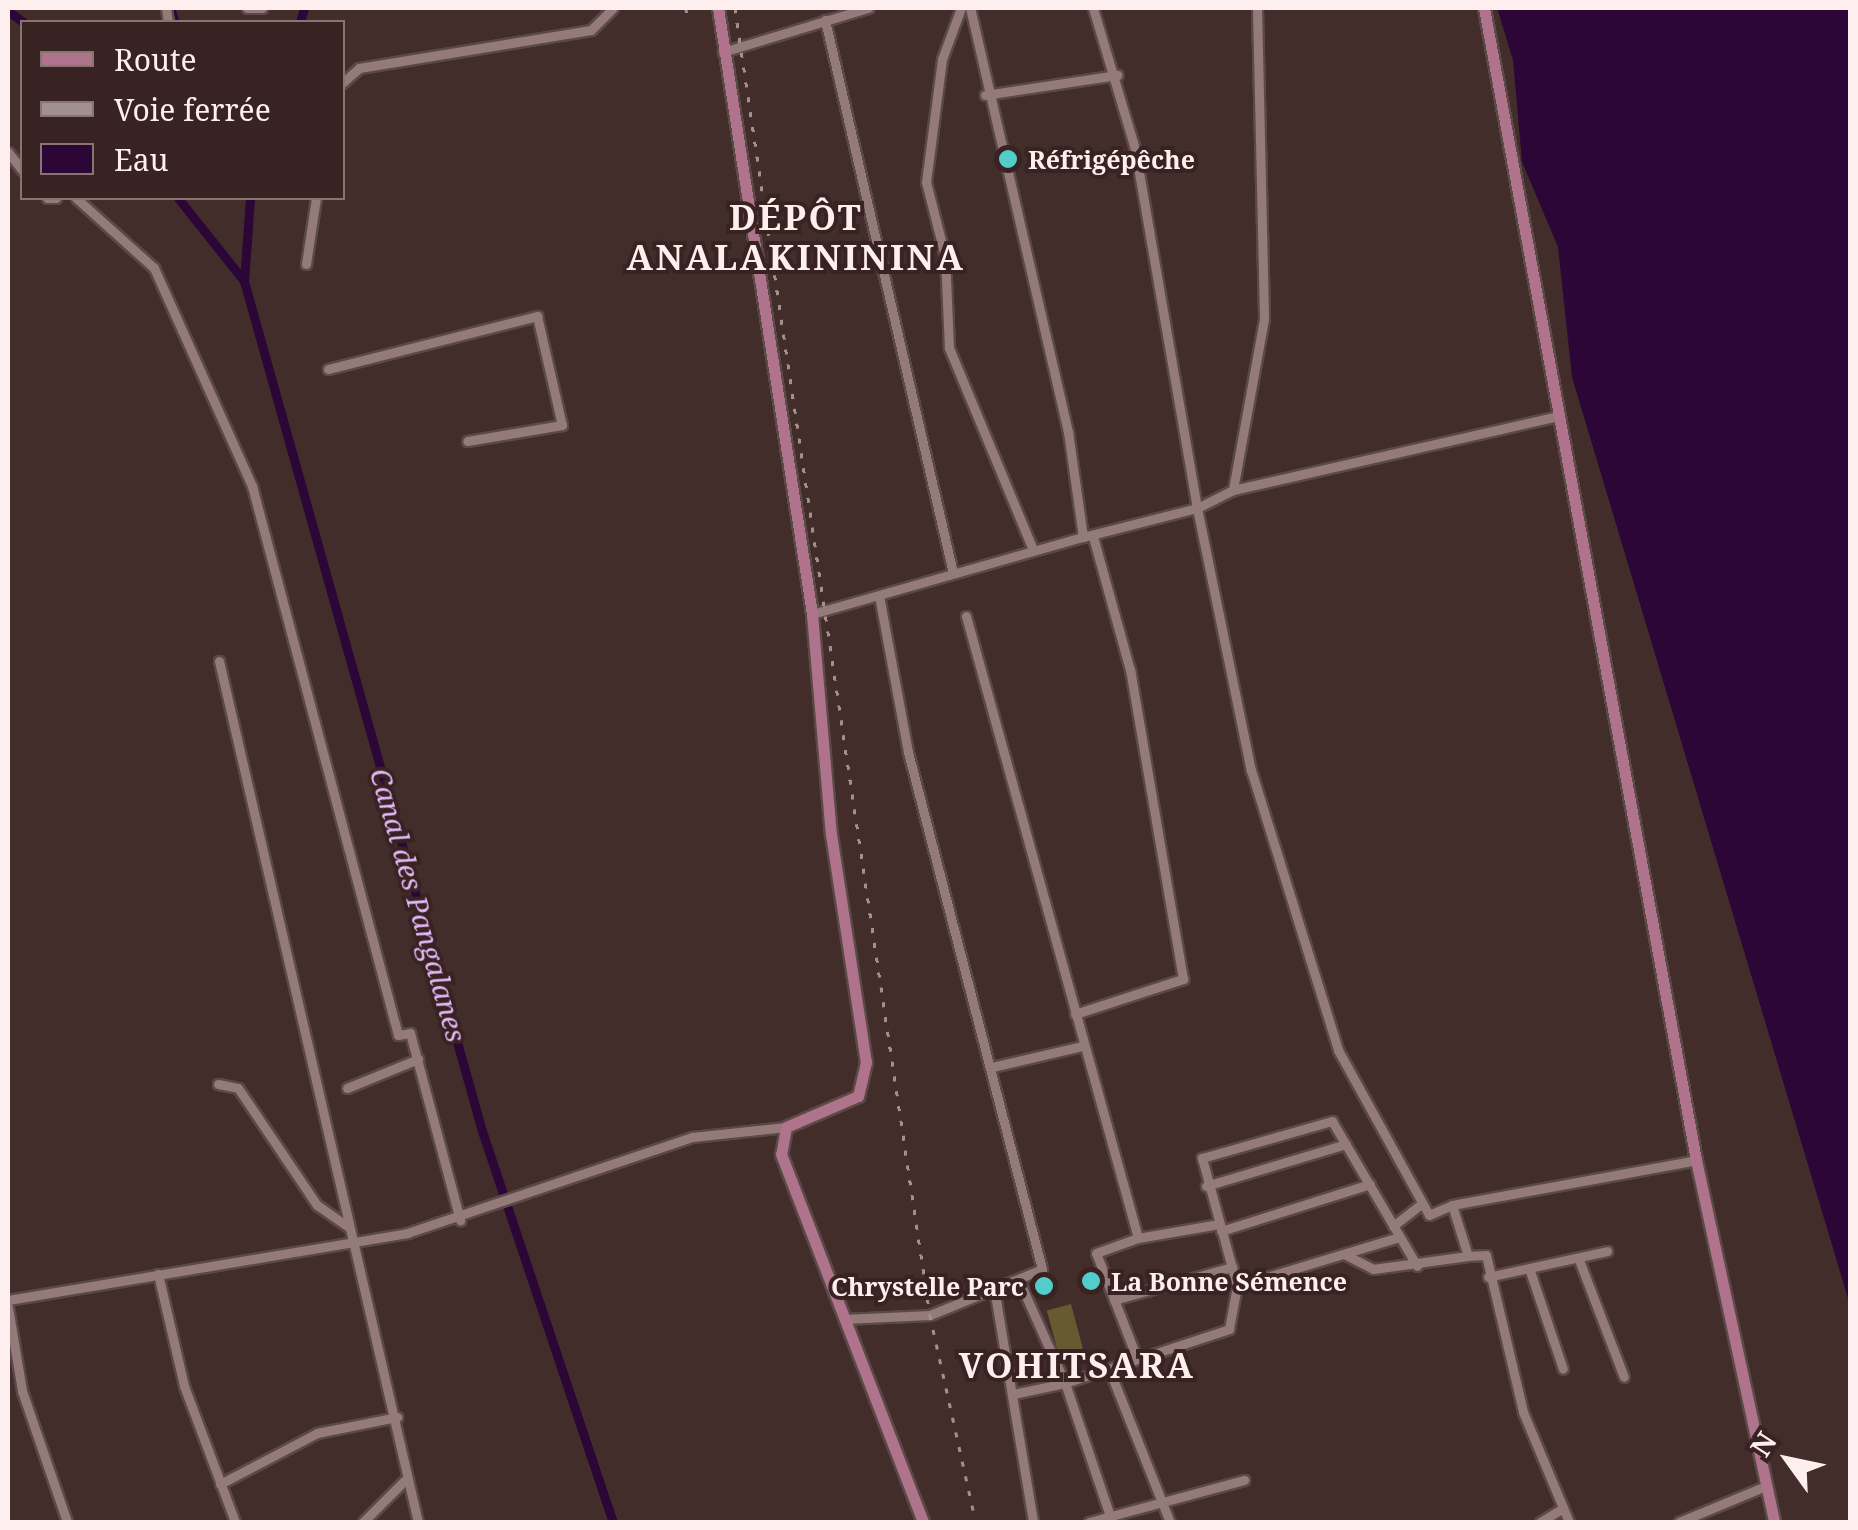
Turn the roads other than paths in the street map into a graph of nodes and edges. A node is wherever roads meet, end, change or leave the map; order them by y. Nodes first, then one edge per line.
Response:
1 (246, 8) edge
2 (262, 8) edge
3 (612, 8) edge
4 (718, 8) edge
5 (868, 8) edge
6 (961, 8) edge
7 (970, 8) edge
8 (1094, 8) edge
9 (1256, 8) edge
10 (1484, 8) edge
11 (825, 20) junction
12 (723, 52) junction
13 (1118, 76) junction
14 (345, 81) edge
15 (985, 95) junction
16 (78, 200) edge
17 (316, 200) edge
18 (306, 264) dead end
19 (328, 370) dead end
20 (1558, 416) junction
21 (467, 441) dead end
22 (1233, 490) junction
23 (1197, 508) junction
24 (1088, 537) junction
25 (1033, 550) junction
26 (953, 573) junction
27 (879, 596) junction
28 (812, 614) junction
29 (966, 616) dead end
30 (218, 661) dead end
31 (1075, 1014) junction
32 (1082, 1046) junction
33 (418, 1059) junction
34 (992, 1067) junction
35 (218, 1084) dead end
36 (346, 1088) dead end
37 (786, 1127) junction
38 (1346, 1144) junction
39 (1696, 1160) junction
40 (1370, 1184) junction
41 (1206, 1186) junction
42 (1422, 1203) junction
43 (1452, 1206) junction
44 (460, 1220) junction
45 (1392, 1226) junction
46 (348, 1227) junction
47 (1220, 1228) junction
48 (1399, 1237) junction
49 (1138, 1238) junction
50 (350, 1242) junction
51 (1608, 1251) dead end
52 (1344, 1254) junction
53 (1468, 1256) junction
54 (1580, 1260) junction
55 (1417, 1266) junction
56 (1232, 1267) junction
57 (1530, 1271) junction
58 (158, 1274) junction
59 (1488, 1277) junction
60 (1020, 1284) junction
61 (1237, 1286) junction
62 (996, 1294) junction
63 (1114, 1300) junction
64 (8, 1303) edge
65 (844, 1318) junction
66 (1136, 1356) junction
67 (1563, 1369) dead end
68 (1108, 1370) junction
69 (1624, 1377) dead end
70 (1064, 1382) junction
71 (1013, 1394) junction
72 (396, 1417) junction
73 (1244, 1480) dead end
74 (404, 1481) junction
75 (220, 1484) junction
76 (1763, 1487) junction
77 (1158, 1502) junction
78 (1563, 1508) junction
79 (1110, 1516) junction
80 (67, 1522) edge
81 (234, 1522) edge
82 (362, 1522) edge
83 (418, 1522) edge
84 (923, 1522) edge
85 (1033, 1522) edge
86 (1089, 1522) edge
87 (1170, 1522) edge
88 (1540, 1522) edge
89 (1569, 1522) edge
90 (1679, 1522) edge
91 (1774, 1522) edge

1 - 2 street
3 - 14 street
4 - 12 main road
5 - 11 street
6 - 25 street
7 - 15 street
8 - 13 street
9 - 22 street
10 - 20 main road
11 - 12 street
11 - 26 street
12 - 28 main road
13 - 15 street
13 - 23 street
15 - 24 street
16 - 33 street
17 - 18 street
19 - 21 street
20 - 22 street
20 - 39 main road
22 - 23 street
23 - 24 street
23 - 42 street
24 - 25 street
24 - 31 street
25 - 26 street
26 - 27 street
27 - 28 street
27 - 34 street
28 - 37 main road
29 - 31 street
30 - 46 street
31 - 32 street
32 - 34 street
32 - 49 street
33 - 36 street
33 - 44 street
34 - 60 street
35 - 46 street
37 - 44 street
37 - 65 main road
38 - 40 street
38 - 41 street
38 - 41 street
39 - 43 street
39 - 76 main road
40 - 45 street
40 - 47 street
41 - 47 street
42 - 43 street
42 - 45 street
43 - 53 street
44 - 50 street
45 - 48 street
46 - 50 street
47 - 49 street
47 - 56 street
48 - 52 street
48 - 55 street
49 - 63 street
50 - 58 street
50 - 72 street
51 - 54 street
52 - 55 street
52 - 61 street
53 - 55 street
53 - 59 street
54 - 57 street
54 - 69 street
56 - 61 street
56 - 63 street
57 - 59 street
57 - 67 street
58 - 64 street
58 - 75 street
59 - 78 street
60 - 62 street
60 - 70 street
61 - 66 street
62 - 65 street
62 - 71 street
63 - 66 street
64 - 80 street
65 - 84 main road
66 - 68 street
68 - 70 street
68 - 77 street
70 - 71 street
70 - 79 street
71 - 85 street
72 - 74 street
72 - 75 street
73 - 77 street
74 - 82 street
74 - 83 street
75 - 81 street
76 - 90 street
76 - 91 main road
77 - 79 street
77 - 87 street
78 - 88 street
78 - 89 street
79 - 86 street

